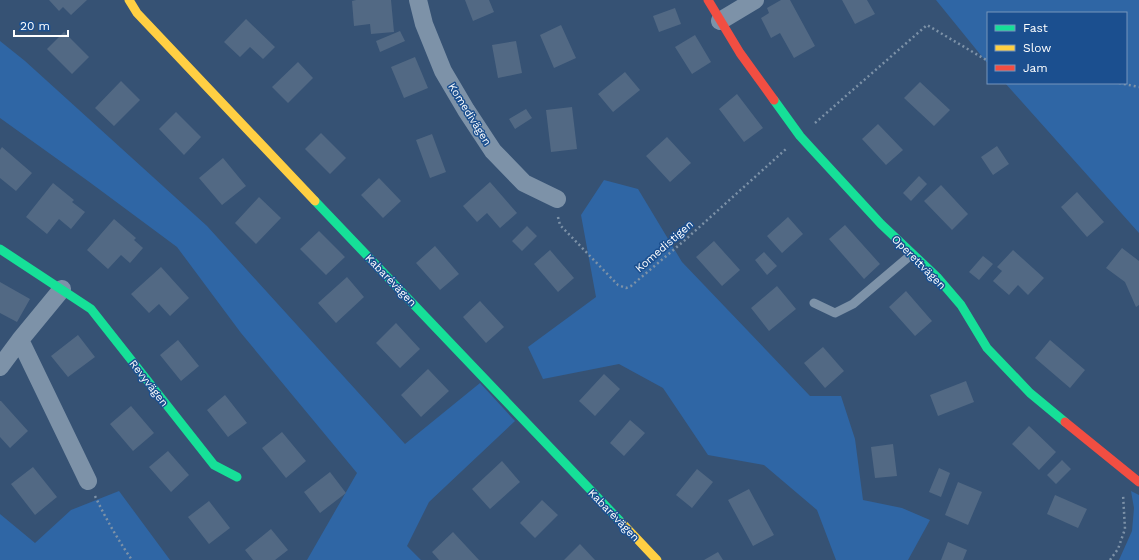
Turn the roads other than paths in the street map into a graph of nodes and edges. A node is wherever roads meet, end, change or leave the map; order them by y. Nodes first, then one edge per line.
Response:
1 (129, 0) edge
2 (418, 0) edge
3 (708, 0) edge
4 (755, 0) edge
5 (720, 21) junction
6 (557, 199) road end
7 (0, 249) edge
8 (912, 254) junction
9 (62, 289) junction
10 (814, 303) dead end
11 (20, 340) junction
12 (0, 367) edge
13 (237, 477) dead end
14 (88, 481) road end
15 (1139, 482) edge
16 (655, 559) edge

1 - 16 street, Kabarévägen
2 - 6 street, Komedivägen
3 - 5 street, Operettvägen
4 - 5 street
5 - 8 street, Operettvägen
7 - 9 street, Revyvägen
8 - 10 lane
8 - 15 street, Operettvägen
9 - 11 street
9 - 13 street, Revyvägen
11 - 12 street
11 - 14 street

